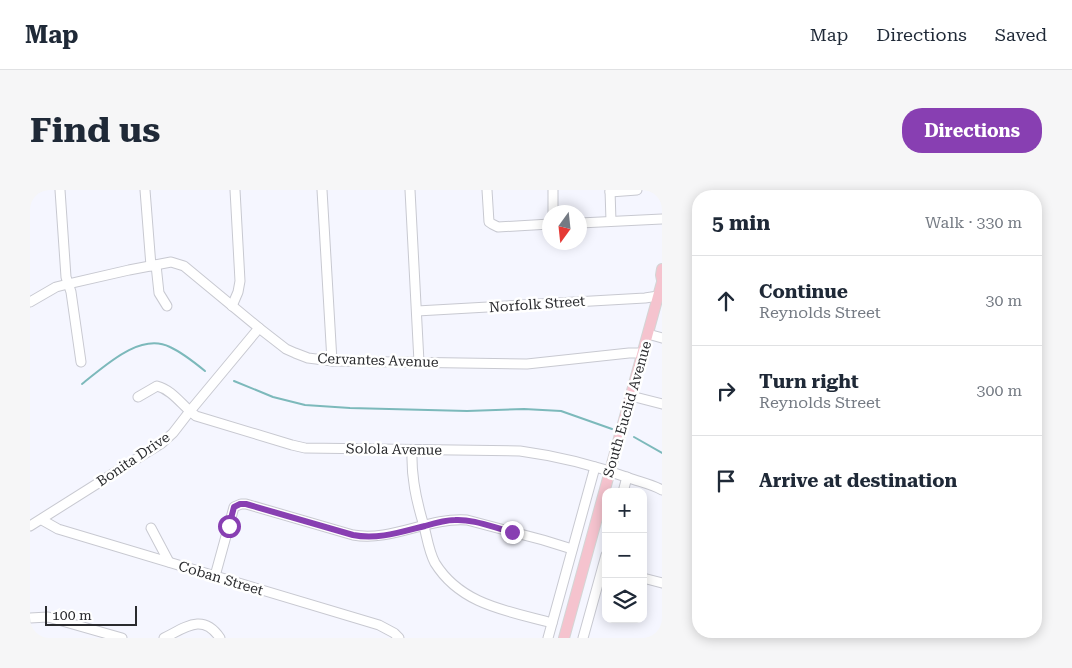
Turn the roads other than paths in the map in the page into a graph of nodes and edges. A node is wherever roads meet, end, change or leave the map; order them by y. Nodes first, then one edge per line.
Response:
1 (60, 190) edge
2 (145, 190) edge
3 (235, 190) edge
4 (322, 190) edge
5 (410, 190) edge
6 (487, 190) edge
7 (553, 190) edge
8 (637, 190) edge
9 (610, 191) edge
10 (554, 205) edge
11 (662, 219) edge
12 (611, 221) junction
13 (587, 223) edge
14 (542, 224) edge
15 (153, 265) junction
16 (662, 269) edge
17 (662, 281) edge
18 (68, 284) junction
19 (658, 296) junction
20 (30, 302) edge
21 (167, 306) dead end
22 (232, 306) junction
23 (417, 311) junction
24 (259, 328) junction
25 (648, 334) junction
26 (662, 338) edge
27 (643, 353) junction
28 (332, 361) junction
29 (81, 362) dead end
30 (419, 362) junction
31 (631, 396) junction
32 (138, 397) dead end
33 (662, 404) edge
34 (190, 411) junction
35 (412, 450) junction
36 (595, 467) junction
37 (610, 471) junction
38 (627, 477) junction
39 (624, 488) edge
40 (662, 490) edge
41 (42, 520) junction
42 (30, 526) edge
43 (424, 526) junction
44 (150, 528) dead end
45 (572, 549) junction
46 (169, 562) junction
47 (602, 574) edge
48 (215, 576) junction
49 (647, 579) edge
50 (662, 583) edge
51 (30, 618) edge
52 (552, 623) junction
53 (122, 638) edge
54 (164, 638) edge
55 (220, 638) edge
56 (399, 638) edge
57 (548, 638) edge
58 (564, 638) edge
59 (583, 638) edge

1 - 18 street
2 - 15 street
3 - 22 street
4 - 28 street
5 - 23 street
6 - 14 street
7 - 10 street
8 - 9 street
9 - 12 street
11 - 12 street
12 - 13 street
15 - 18 street, Cervantes Avenue
15 - 21 street
15 - 22 street, Cervantes Avenue
16 - 17 main road, South Euclid Avenue
17 - 19 main road, South Euclid Avenue
18 - 20 street, Cervantes Avenue
18 - 29 street
19 - 23 street, Norfolk Street
19 - 25 main road, South Euclid Avenue
22 - 24 street, Cervantes Avenue
23 - 30 street
24 - 28 street, Cervantes Avenue
24 - 34 street, Bonita Drive
25 - 26 street
25 - 27 main road, South Euclid Avenue
27 - 30 street, Cervantes Avenue
27 - 31 main road, South Euclid Avenue
28 - 30 street, Cervantes Avenue
31 - 33 street
31 - 37 main road, South Euclid Avenue
32 - 34 street, Solola Avenue
34 - 35 street, Solola Avenue
34 - 41 street, Bonita Drive
35 - 36 street, Solola Avenue
35 - 43 street
36 - 37 street, Solola Avenue
36 - 45 street
37 - 38 street, Solola Avenue
37 - 58 main road, South Euclid Avenue
38 - 39 street
38 - 40 street, Solola Avenue
41 - 42 street, Bonita Drive
41 - 46 street, Coban Street
43 - 45 street
43 - 48 street
43 - 52 street
44 - 46 street
45 - 52 street
46 - 48 street, Coban Street
47 - 59 street
48 - 56 street, Coban Street
49 - 50 street
51 - 53 street
52 - 57 street
54 - 55 street

